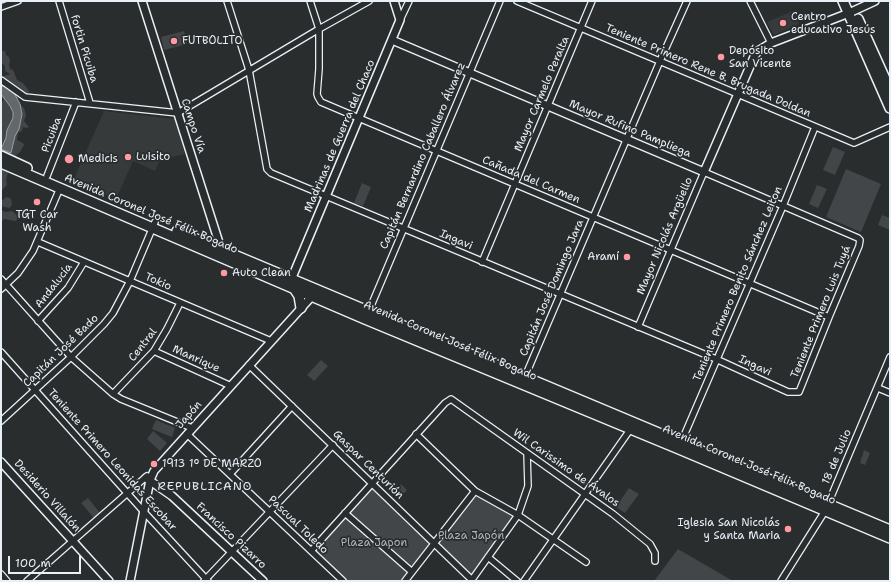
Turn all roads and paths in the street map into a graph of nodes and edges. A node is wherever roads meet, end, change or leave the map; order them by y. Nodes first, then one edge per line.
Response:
1 (18, 1) edge
2 (59, 1) edge
3 (142, 1) edge
4 (227, 1) edge
5 (310, 1) edge
6 (369, 1) edge
7 (394, 1) edge
8 (409, 1) edge
9 (500, 1) edge
10 (517, 1) edge
11 (592, 1) edge
12 (687, 1) edge
13 (750, 1) edge
14 (843, 1) edge
15 (849, 1) edge
16 (875, 1) edge
17 (1, 7) edge
18 (851, 12) junction
19 (400, 20) junction
20 (580, 28) junction
21 (319, 29) junction
22 (392, 40) junction
23 (771, 43) junction
24 (660, 61) junction
25 (249, 70) junction
26 (469, 73) junction
27 (888, 77) edge
28 (1, 80) edge
29 (890, 90) edge
30 (738, 94) junction
31 (76, 102) junction
32 (90, 103) junction
33 (548, 106) junction
34 (890, 108) edge
35 (178, 113) junction
36 (359, 118) junction
37 (815, 127) junction
38 (890, 127) edge
39 (626, 139) junction
40 (436, 151) junction
41 (1, 156) edge
42 (1, 163) edge
43 (13, 165) junction
44 (704, 172) junction
45 (47, 176) junction
46 (515, 184) junction
47 (60, 188) junction
48 (326, 196) junction
49 (110, 206) junction
50 (783, 206) junction
51 (593, 217) junction
52 (154, 225) junction
53 (404, 229) junction
54 (858, 238) joint
55 (38, 242) junction
56 (671, 250) junction
57 (222, 254) junction
58 (84, 262) junction
59 (482, 262) junction
60 (1, 279) edge
61 (130, 281) junction
62 (7, 284) junction
63 (292, 284) junction
64 (749, 284) junction
65 (1, 289) edge
66 (315, 293) junction
67 (560, 294) junction
68 (180, 303) junction
69 (301, 308) junction
70 (367, 315) junction
71 (828, 317) junction
72 (38, 321) junction
73 (638, 327) junction
74 (271, 341) junction
75 (154, 351) junction
76 (1, 352) edge
77 (71, 357) junction
78 (890, 357) edge
79 (716, 359) junction
80 (250, 365) junction
81 (524, 381) junction
82 (231, 386) junction
83 (878, 388) junction
84 (35, 390) junction
85 (799, 392) joint
86 (890, 393) edge
87 (113, 394) junction
88 (292, 406) junction
89 (1, 420) edge
90 (633, 426) junction
91 (190, 431) junction
92 (416, 434) junction
93 (332, 445) junction
94 (680, 446) junction
95 (527, 452) junction
96 (1, 462) edge
97 (230, 473) junction
98 (148, 479) junction
99 (372, 483) junction
100 (475, 490) junction
101 (129, 494) junction
102 (585, 494) junction
103 (827, 507) junction
104 (270, 512) junction
105 (145, 513) junction
106 (345, 513) junction
107 (518, 515) junction
108 (890, 530) edge
109 (890, 538) edge
110 (553, 539) junction
111 (73, 541) junction
112 (434, 544) junction
113 (311, 551) junction
114 (232, 552) junction
115 (488, 557) junction
116 (655, 561) dead end
117 (586, 562) dead end
118 (412, 572) junction
119 (1, 574) edge
120 (206, 580) edge
121 (471, 580) edge
122 (783, 580) edge
123 (7, 581) edge
124 (27, 581) edge
125 (109, 581) edge
126 (130, 581) edge
127 (263, 581) edge
128 (342, 581) edge
129 (405, 581) edge
130 (518, 581) edge
131 (524, 581) edge

1 - 17 street
2 - 32 street, fortin Picuiba
3 - 35 street, Campo Vía
4 - 25 street, Ingavi
5 - 21 street, Cañada del Carmen
6 - 21 street
7 - 19 street
8 - 19 street, Madrinas de Guerra del Chaco
9 - 26 street, Capitán Bernardino Caballero Álvarez
10 - 20 street, Teniente Primero Rene B. Brugada Doldan
11 - 20 street, Mayor Carmelo Peralta
12 - 24 street, Capitán José Domingo Jara
13 - 23 street
14 - 18 main road
15 - 18 main road
16 - 18 street, Mayor Nicolás Argüello
18 - 23 street, Mayor Nicolás Argüello
18 - 27 main road
18 - 34 main road
19 - 22 street, Madrinas de Guerra del Chaco
20 - 24 street, Teniente Primero Rene B. Brugada Doldan
20 - 33 street, Mayor Carmelo Peralta
21 - 25 street
21 - 36 street, Cañada del Carmen
22 - 26 street, Mayor Rufino Pampliega
22 - 36 street, Madrinas de Guerra del Chaco
23 - 30 street, Mayor Nicolás Argüello
24 - 30 street, Teniente Primero Rene B. Brugada Doldan
24 - 39 street, Capitán José Domingo Jara
25 - 35 street
25 - 48 street, Ingavi
26 - 33 street, Mayor Rufino Pampliega
26 - 40 street, Capitán Bernardino Caballero Álvarez
27 - 29 main road
28 - 31 street
30 - 37 street, Teniente Primero Rene B. Brugada Doldan
30 - 44 street, Mayor Nicolás Argüello
31 - 32 street
31 - 45 street, Picuiba
32 - 35 street
33 - 39 street, Mayor Rufino Pampliega
33 - 46 street, Mayor Carmelo Peralta
35 - 57 street, Campo Vía
36 - 40 street, Cañada del Carmen
36 - 48 street, Madrinas de Guerra del Chaco
37 - 38 street, Teniente Primero Rene B. Brugada Doldan
37 - 50 street, Teniente Primero Benito Sánchez Leiton
39 - 44 street, Mayor Rufino Pampliega
39 - 51 street, Capitán José Domingo Jara
40 - 46 street, Cañada del Carmen
40 - 53 street, Capitán Bernardino Caballero Álvarez
41 - 43 main road, Avenida Coronel José Félix Bogado
42 - 43 main road, Avenida Coronel José Félix Bogado
43 - 45 main road, Avenida Coronel José Félix Bogado
43 - 47 main road, Avenida Coronel José Félix Bogado
44 - 50 street, Mayor Rufino Pampliega
44 - 56 street, Mayor Nicolás Argüello
45 - 49 main road, Avenida Coronel José Félix Bogado
46 - 51 street, Cañada del Carmen
46 - 59 street, Mayor Carmelo Peralta
47 - 49 main road, Avenida Coronel José Félix Bogado
47 - 55 street
48 - 53 street, Ingavi
48 - 63 street, Madrinas de Guerra del Chaco
49 - 52 main road, Avenida Coronel José Félix Bogado
50 - 54 street, Mayor Rufino Pampliega
50 - 64 street, Teniente Primero Benito Sánchez Leiton
51 - 56 street, Cañada del Carmen
51 - 67 street, Capitán José Domingo Jara
52 - 57 main road, Avenida Coronel José Félix Bogado
52 - 61 street, Capitán José Bado
53 - 59 street, Ingavi
53 - 70 street, Capitán Bernardino Caballero Álvarez
54 - 71 street, Teniente Primero Luis Tuyá
55 - 58 street, Tokio
55 - 62 street
56 - 64 street, Cañada del Carmen
56 - 73 street, Mayor Nicolás Argüello
57 - 63 main road, Avenida Coronel José Félix Bogado
58 - 61 street, Tokio
58 - 72 street, Andalucía
59 - 67 street, Ingavi
60 - 62 street, Pascual Toledo
61 - 68 street, Tokio
61 - 77 street, Capitán José Bado
62 - 65 street
62 - 72 street, Pascual Toledo
63 - 66 main road, Avenida Coronel José Félix Bogado
63 - 69 main road
64 - 71 street, Cañada del Carmen
64 - 79 street, Teniente Primero Benito Sánchez Leiton
66 - 69 street, Japón
66 - 70 main road, Avenida Coronel José Félix Bogado
67 - 73 street, Ingavi
67 - 81 street, Capitán José Domingo Jara
68 - 74 street, Tokio
68 - 75 street, Central
69 - 74 street, Japón
70 - 81 main road, Avenida Coronel José Félix Bogado
71 - 85 street, Teniente Primero Luis Tuyá
72 - 77 street, Pascual Toledo
73 - 79 street, Ingavi
74 - 80 street, Japón
75 - 82 street, Manrique
75 - 87 street, Central
76 - 84 street, Teniente Primero Leonidas Escobar
77 - 84 street, Capitán José Bado
77 - 87 street, Pascual Toledo
78 - 83 street, 18 de Julio
79 - 85 street, Ingavi
79 - 94 street, Teniente Primero Benito Sánchez Leiton
80 - 82 street, Japón
80 - 88 street, Gaspar Centurión
81 - 90 main road, Avenida Coronel José Félix Bogado
82 - 91 street, Japón
83 - 86 street
83 - 103 street, 18 de Julio
84 - 89 street, Capitán José Bado
84 - 101 street, Teniente Primero Leonidas Escobar
87 - 91 street, Pascual Toledo
88 - 93 street, Gaspar Centurión
88 - 97 street
90 - 94 main road, Avenida Coronel José Félix Bogado
90 - 102 street
91 - 97 street, Pascual Toledo
91 - 98 street, Japón
92 - 95 street, Wil Carissimo de Ávalos
92 - 99 street
92 - 100 street
93 - 99 street, Gaspar Centurión
93 - 104 street
94 - 103 main road, Avenida Coronel José Félix Bogado
95 - 102 street, Wil Carissimo de Ávalos
95 - 107 street
96 - 111 street, Desiderio Villalón
97 - 104 street, Pascual Toledo
98 - 101 street
98 - 105 street, Japón
98 - 114 street, Francisco Pizarro
99 - 106 street
99 - 112 street, Gaspar Centurión
100 - 107 street
100 - 112 street
101 - 105 street, Teniente Primero Leonidas Escobar
101 - 111 street
102 - 110 street
102 - 116 street, Wil Carissimo de Ávalos
103 - 108 main road, Avenida Coronel José Félix Bogado
103 - 109 main road, Avenida Coronel José Félix Bogado
103 - 122 street, 18 de Julio
104 - 113 street, Pascual Toledo
104 - 114 street
105 - 120 street, Teniente Primero Leonidas Escobar
105 - 126 street, Japón
106 - 113 street
106 - 118 street
107 - 110 street
107 - 115 street
110 - 117 street
110 - 131 street
111 - 124 street
111 - 125 street, Desiderio Villalón
112 - 118 street
112 - 121 street, Gaspar Centurión
113 - 128 street, Pascual Toledo
114 - 120 street
114 - 127 street, Francisco Pizarro
115 - 121 street
115 - 130 street
118 - 129 street
119 - 123 street

